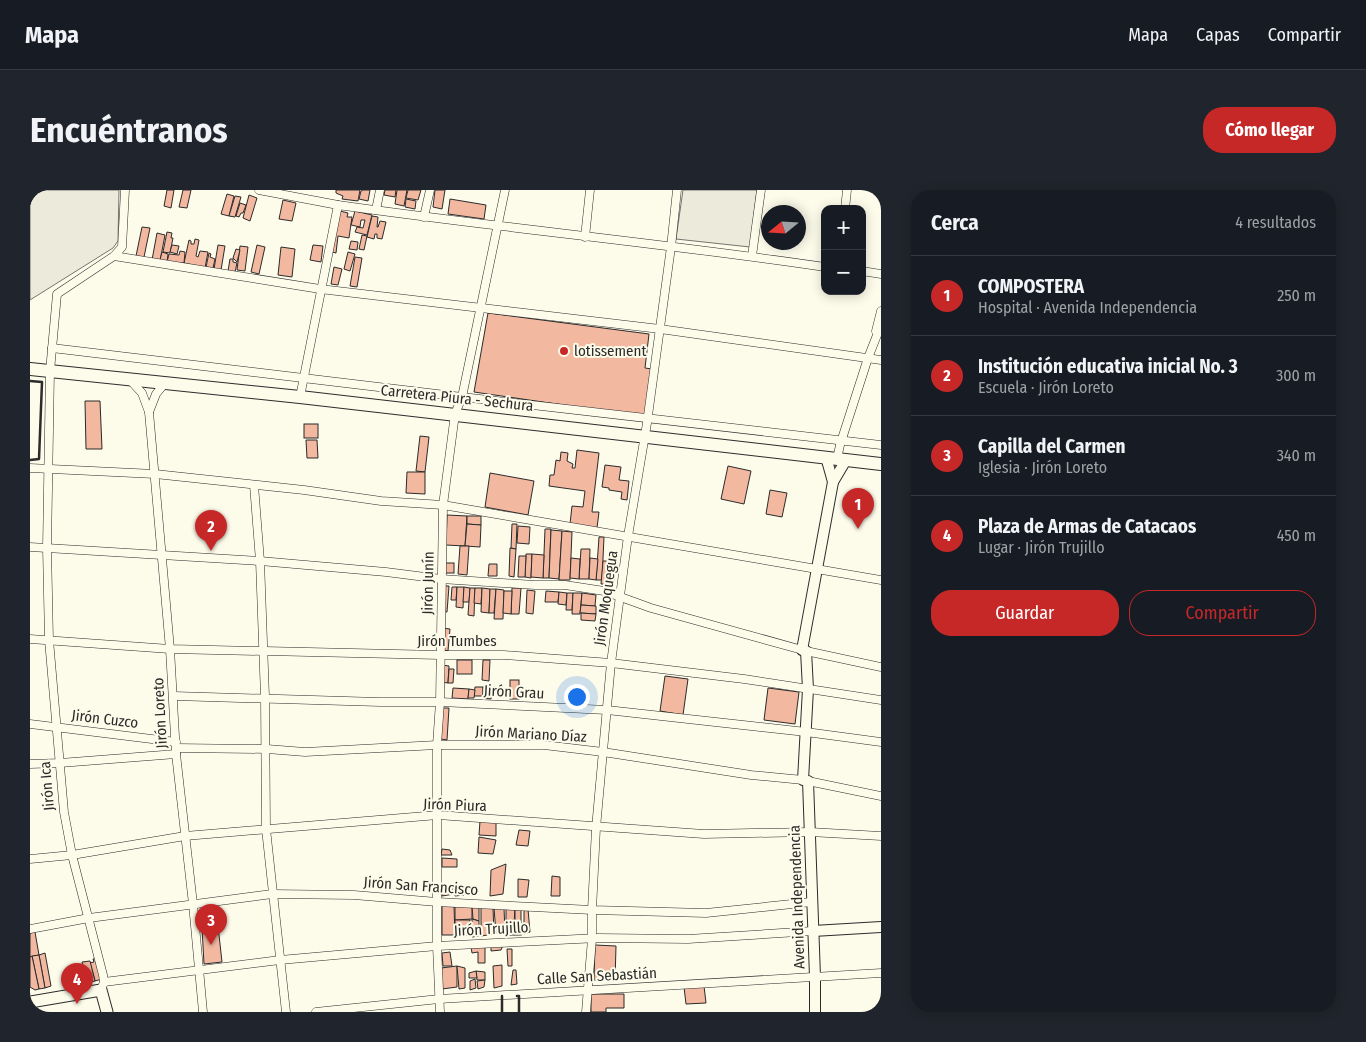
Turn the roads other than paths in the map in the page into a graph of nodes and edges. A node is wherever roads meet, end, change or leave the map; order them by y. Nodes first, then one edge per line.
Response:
1 (125, 190) edge
2 (259, 190) edge
3 (380, 190) edge
4 (430, 190) edge
5 (505, 190) edge
6 (590, 190) edge
7 (677, 190) edge
8 (761, 190) edge
9 (847, 190) edge
10 (296, 193) edge
11 (338, 205) junction
12 (845, 205) edge
13 (376, 210) junction
14 (424, 217) junction
15 (497, 227) junction
16 (586, 237) junction
17 (671, 247) junction
18 (114, 256) junction
19 (752, 256) junction
20 (821, 266) edge
21 (866, 272) edge
22 (881, 274) edge
23 (320, 289) junction
24 (481, 309) junction
25 (881, 311) edge
26 (881, 325) edge
27 (660, 329) junction
28 (52, 348) junction
29 (872, 348) junction
30 (868, 358) junction
31 (881, 360) edge
32 (30, 368) edge
33 (50, 371) junction
34 (304, 377) junction
35 (130, 378) junction
36 (165, 383) junction
37 (300, 397) junction
38 (462, 397) junction
39 (149, 412) junction
40 (455, 414) junction
41 (648, 418) junction
42 (646, 436) junction
43 (841, 440) junction
44 (881, 444) edge
45 (836, 459) junction
46 (881, 464) edge
47 (30, 468) edge
48 (48, 469) junction
49 (155, 474) junction
50 (833, 482) junction
51 (254, 485) junction
52 (443, 505) junction
53 (628, 536) junction
54 (30, 548) edge
55 (47, 548) junction
56 (162, 555) junction
57 (260, 561) junction
58 (816, 570) junction
59 (442, 579) junction
60 (881, 580) edge
61 (620, 596) junction
62 (30, 639) edge
63 (49, 640) junction
64 (170, 650) junction
65 (804, 651) junction
66 (263, 652) junction
67 (440, 655) junction
68 (611, 663) junction
69 (881, 667) edge
70 (808, 689) junction
71 (174, 696) junction
72 (265, 698) junction
73 (881, 700) edge
74 (440, 702) junction
75 (607, 710) junction
76 (30, 724) edge
77 (57, 727) junction
78 (806, 732) junction
79 (881, 742) edge
80 (437, 745) junction
81 (176, 748) junction
82 (267, 749) junction
83 (603, 752) junction
84 (60, 763) junction
85 (30, 764) edge
86 (806, 780) junction
87 (881, 796) edge
88 (438, 815) junction
89 (596, 828) junction
90 (266, 829) junction
91 (810, 832) junction
92 (185, 836) junction
93 (881, 836) edge
94 (72, 855) junction
95 (30, 859) edge
96 (272, 894) junction
97 (437, 902) junction
98 (811, 902) junction
99 (193, 904) junction
100 (592, 910) junction
101 (89, 918) junction
102 (881, 927) edge
103 (30, 929) edge
104 (813, 931) junction
105 (592, 939) junction
106 (437, 946) junction
107 (280, 960) junction
108 (199, 970) junction
109 (881, 973) edge
110 (815, 977) junction
111 (103, 986) junction
112 (588, 990) junction
113 (439, 999) junction
114 (30, 1002) edge
115 (106, 1012) edge
116 (203, 1012) edge
117 (286, 1012) edge
118 (316, 1012) edge
119 (440, 1012) edge
120 (586, 1012) edge
121 (815, 1012) edge

1 - 18 street
2 - 10 street
3 - 13 street
4 - 14 street
5 - 15 street, Jirón Junín
6 - 16 street
7 - 17 street, Jirón Moquegua
8 - 19 street
9 - 12 street
10 - 11 street
11 - 13 street
11 - 23 street
13 - 14 street
14 - 15 street
15 - 16 street
15 - 24 street, Jirón Junín
16 - 17 street
17 - 19 street
17 - 27 street, Jirón Moquegua
18 - 23 street
18 - 28 street, Jirón Ica
19 - 20 street
21 - 22 street
23 - 24 street
23 - 34 street
24 - 27 street
24 - 38 street, Jirón Junín
25 - 29 street
26 - 29 street
27 - 30 street
27 - 41 street, Jirón Moquegua
28 - 33 street, Jirón Ica
28 - 34 street
29 - 30 street
30 - 31 street
30 - 43 street
32 - 33 main road, Carretera Piura - Sechura
33 - 35 main road, Carretera Piura - Sechura
33 - 48 street, Jirón Ica
34 - 37 street
34 - 38 street
35 - 36 main road, Carretera Piura - Sechura
35 - 39 street, Jirón Loreto
36 - 37 main road, Carretera Piura - Sechura
36 - 39 street
37 - 40 main road, Carretera Piura - Sechura
38 - 40 street, Jirón Junín
38 - 41 street
39 - 49 street, Jirón Loreto
40 - 42 main road, Carretera Piura - Sechura
40 - 52 street, Jirón Junín
41 - 42 street, Jirón Moquegua
41 - 43 street
42 - 45 main road, Carretera Piura - Sechura
42 - 53 street, Jirón Moquegua
43 - 44 street
43 - 45 street
45 - 46 main road, Carretera Piura - Sechura
45 - 50 street, Avenida Independencia
45 - 50 street, Avenida Independencia
47 - 48 street
48 - 49 street
48 - 55 street, Jirón Ica
49 - 51 street
49 - 56 street, Jirón Loreto
50 - 58 street, Avenida Independencia
51 - 52 street
51 - 57 street
52 - 53 street
52 - 59 street, Jirón Junín
53 - 58 street
53 - 61 street, Jirón Moquegua
54 - 55 street
55 - 56 street
55 - 63 street, Jirón Ica
56 - 57 street
56 - 64 street, Jirón Loreto
57 - 59 street
57 - 66 street
58 - 60 street
58 - 65 street, Avenida Independencia
59 - 61 street
59 - 67 street, Jirón Junín
61 - 65 street
61 - 68 street, Jirón Moquegua
62 - 63 street, Jirón Tumbes
63 - 64 street, Jirón Tumbes
63 - 77 street, Jirón Ica
64 - 66 street, Jirón Tumbes
64 - 71 street, Jirón Loreto
65 - 69 street
65 - 70 street, Avenida Independencia
66 - 67 street, Jirón Tumbes
66 - 72 street
67 - 68 street, Jirón Tumbes
67 - 74 street, Jirón Junín
68 - 70 street, Jirón Tumbes
68 - 75 street, Jirón Moquegua
70 - 73 street, Jirón Tumbes
70 - 78 street, Avenida Independencia
71 - 72 street, Jirón Grau
71 - 81 street, Jirón Loreto
72 - 74 street, Jirón Grau
72 - 82 street
74 - 75 street, Jirón Grau
74 - 80 street, Jirón Junín
75 - 78 street, Jirón Grau
75 - 83 street, Jirón Moquegua
76 - 77 street, Jirón Cuzco
77 - 81 street, Jirón Cuzco
77 - 84 street, Jirón Ica
78 - 79 street, Jirón Grau
78 - 86 street, Avenida Independencia
80 - 82 street, Jirón Mariano Díaz
80 - 83 street, Jirón Mariano Díaz
80 - 88 street, Jirón Junín
81 - 82 street, Jirón Mariano Díaz
81 - 84 street, Jirón Mariano Díaz
81 - 92 street, Jirón Loreto
82 - 90 street
83 - 86 street, Jirón Mariano Díaz
83 - 89 street, Jirón Moquegua
84 - 85 street, Jirón Mariano Díaz
84 - 94 street, Jirón Ica
86 - 87 street, Jirón Mariano Díaz
86 - 91 street, Avenida Independencia
88 - 89 street, Jirón Piura
88 - 90 street, Jirón Piura
88 - 97 street, Jirón Junín
89 - 91 street, Jirón Piura
89 - 100 street, Jirón Moquegua
90 - 92 street, Jirón Piura
90 - 96 street
91 - 93 street, Jirón Piura
91 - 98 street, Avenida Independencia
92 - 94 street, Jirón Piura
92 - 99 street, Jirón Loreto
94 - 95 street, Jirón Piura
94 - 101 street, Jirón Ica
96 - 97 street, Jirón San Francisco
96 - 99 street, Jirón San Francisco
96 - 107 street
97 - 100 street, Jirón San Francisco
97 - 106 street, Jirón Junín
98 - 100 street, Jirón San Francisco
98 - 104 street, Avenida Independencia
99 - 101 street, Jirón San Francisco
99 - 108 street, Jirón Loreto
100 - 105 street, Jirón Moquegua
101 - 103 street, Jirón San Francisco
101 - 111 street, Jirón Ica
102 - 104 street, Jirón Trujillo
104 - 105 street, Jirón Trujillo
104 - 110 street, Avenida Independencia
105 - 106 street, Jirón Trujillo
105 - 112 street, Jirón Moquegua
106 - 107 street, Jirón Trujillo
106 - 113 street, Jirón Junín
107 - 108 street, Jirón Trujillo
107 - 117 street
108 - 111 street, Jirón Trujillo
108 - 116 street, Jirón Loreto
109 - 110 street, Calle San Sebastián
110 - 112 street, Calle San Sebastián
110 - 121 street, Avenida Independencia
111 - 114 main road, Jirón Trujillo
111 - 115 main road, Jirón Ica
112 - 113 street, Calle San Sebastián
112 - 120 street, Jirón Moquegua
113 - 118 street, Calle San Sebastián
113 - 119 street, Jirón Junín

